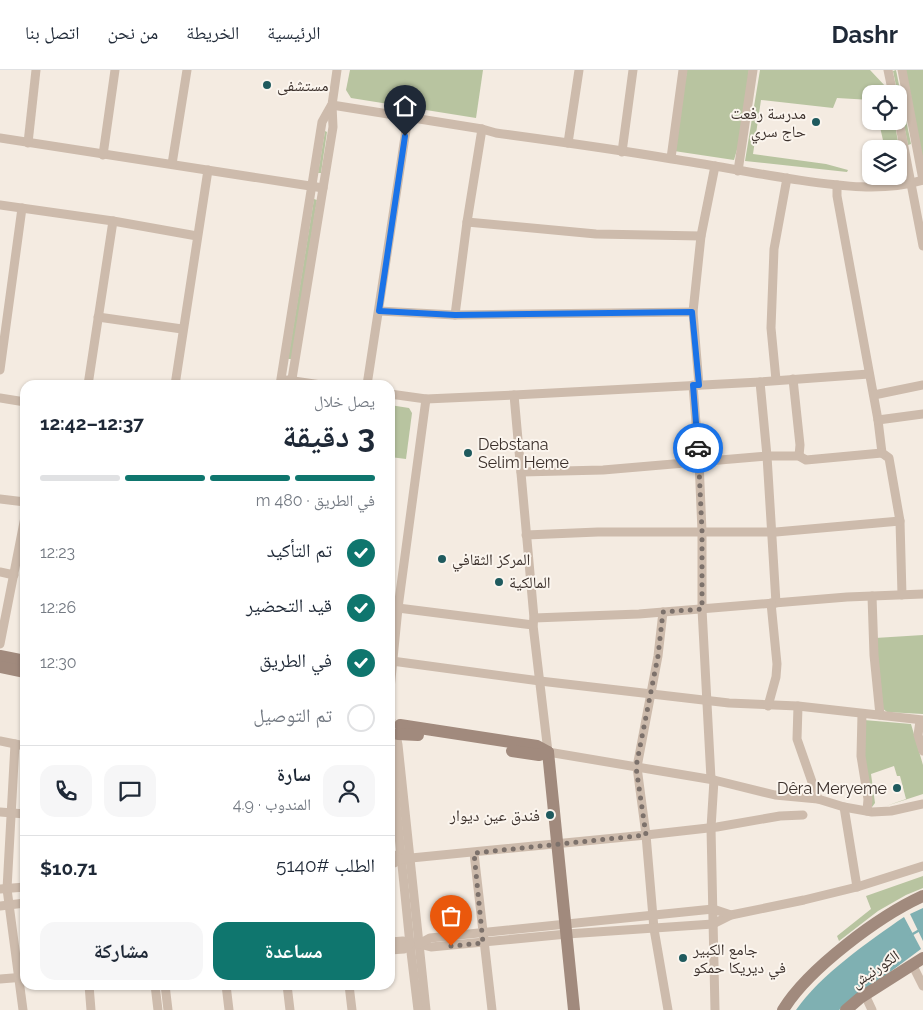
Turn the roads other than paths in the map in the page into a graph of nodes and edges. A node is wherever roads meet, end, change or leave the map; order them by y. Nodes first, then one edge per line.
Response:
1 (36, 70) edge
2 (115, 70) edge
3 (186, 70) edge
4 (337, 70) edge
5 (579, 70) edge
6 (633, 70) edge
7 (683, 70) edge
8 (753, 70) edge
9 (888, 70) edge
10 (902, 70) edge
11 (891, 85) edge
12 (332, 104) junction
13 (408, 117) junction
14 (482, 129) junction
15 (901, 130) edge
16 (0, 138) edge
17 (28, 143) junction
18 (568, 143) junction
19 (622, 152) junction
20 (103, 155) junction
21 (671, 158) junction
22 (172, 164) junction
23 (715, 166) junction
24 (208, 170) junction
25 (738, 171) junction
26 (787, 178) junction
27 (923, 180) edge
28 (911, 184) junction
29 (837, 185) junction
30 (312, 187) junction
31 (323, 188) junction
32 (0, 205) edge
33 (22, 208) junction
34 (113, 221) junction
35 (466, 222) junction
36 (197, 236) junction
37 (701, 236) junction
38 (923, 246) edge
39 (379, 311) junction
40 (692, 312) junction
41 (455, 315) junction
42 (98, 317) junction
43 (182, 329) junction
44 (0, 370) edge
45 (869, 374) junction
46 (793, 379) junction
47 (89, 380) edge
48 (175, 380) edge
49 (281, 380) edge
50 (291, 380) edge
51 (368, 380) edge
52 (776, 380) junction
53 (760, 382) junction
54 (696, 385) junction
55 (923, 385) edge
56 (395, 395) edge
57 (514, 395) junction
58 (874, 395) junction
59 (0, 398) edge
60 (426, 399) junction
61 (20, 401) edge
62 (923, 414) edge
63 (878, 420) junction
64 (882, 453) junction
65 (767, 456) junction
66 (798, 456) junction
67 (699, 461) junction
68 (521, 472) junction
69 (0, 499) edge
70 (20, 501) edge
71 (900, 521) junction
72 (702, 531) junction
73 (771, 532) junction
74 (526, 535) junction
75 (20, 543) edge
76 (0, 572) edge
77 (14, 575) junction
78 (923, 594) edge
79 (902, 595) junction
80 (872, 596) junction
81 (773, 603) junction
82 (398, 608) junction
83 (702, 609) junction
84 (663, 612) junction
85 (534, 622) junction
86 (395, 634) edge
87 (0, 644) edge
88 (0, 656) edge
89 (20, 660) edge
90 (395, 661) edge
91 (0, 667) edge
92 (20, 671) edge
93 (540, 681) junction
94 (650, 694) junction
95 (706, 700) junction
96 (768, 706) junction
97 (798, 706) junction
98 (862, 714) junction
99 (880, 715) junction
100 (922, 721) edge
101 (395, 732) edge
102 (395, 738) edge
103 (0, 741) edge
104 (15, 744) junction
105 (20, 745) edge
106 (923, 751) edge
107 (548, 752) junction
108 (636, 767) junction
109 (712, 780) junction
110 (818, 799) junction
111 (395, 801) edge
112 (923, 804) edge
113 (844, 807) junction
114 (867, 811) junction
115 (0, 812) edge
116 (12, 813) junction
117 (20, 814) edge
118 (803, 815) dead end
119 (711, 828) junction
120 (646, 835) junction
121 (558, 843) junction
122 (474, 853) junction
123 (395, 855) edge
124 (405, 858) junction
125 (395, 863) edge
126 (923, 866) edge
127 (20, 887) edge
128 (857, 887) junction
129 (4, 889) edge
130 (923, 896) edge
131 (20, 904) edge
132 (4, 906) edge
133 (713, 910) junction
134 (731, 914) junction
135 (653, 916) junction
136 (713, 924) junction
137 (567, 929) junction
138 (654, 929) junction
139 (482, 933) junction
140 (395, 942) edge
141 (483, 943) junction
142 (414, 944) junction
143 (395, 949) edge
144 (917, 961) edge
145 (20, 969) edge
146 (20, 977) edge
147 (0, 979) edge
148 (923, 986) edge
149 (22, 990) edge
150 (89, 990) edge
151 (156, 990) edge
152 (166, 990) edge
153 (227, 990) edge
154 (288, 990) edge
155 (350, 990) edge
156 (865, 995) junction
157 (23, 1010) edge
158 (91, 1010) edge
159 (158, 1010) edge
160 (168, 1010) edge
161 (229, 1010) edge
162 (290, 1010) edge
163 (352, 1010) edge
164 (418, 1010) edge
165 (426, 1010) edge
166 (492, 1010) edge
167 (574, 1010) edge
168 (668, 1010) edge
169 (715, 1010) edge
170 (783, 1010) edge
171 (846, 1010) edge
172 (872, 1010) edge

1 - 17 street
2 - 20 street
3 - 22 street
4 - 12 street
5 - 18 street
6 - 19 street
7 - 21 street
8 - 25 street
9 - 11 street
10 - 27 street
12 - 13 street
12 - 30 street
12 - 31 street
13 - 14 street
13 - 39 street
14 - 18 street
14 - 35 street
15 - 28 street
16 - 17 street
17 - 20 street
18 - 19 street
19 - 21 street
20 - 22 street
21 - 23 street
22 - 24 street
23 - 25 street
23 - 37 street
24 - 30 street
24 - 36 street
25 - 26 street
26 - 29 street
26 - 52 street
27 - 28 street
28 - 29 street
28 - 38 street
29 - 45 street
30 - 31 street
30 - 49 street
31 - 50 street
32 - 33 street
33 - 34 street
33 - 44 street
34 - 36 street
34 - 42 street
35 - 37 street
35 - 41 street
36 - 43 street
37 - 40 street
39 - 41 street
39 - 51 street
40 - 41 street
40 - 54 street
42 - 43 street
42 - 47 street
43 - 48 street
45 - 46 street
45 - 58 street
46 - 52 street
46 - 66 street
52 - 53 street
53 - 54 street
53 - 65 street
54 - 57 street
54 - 67 street
55 - 58 street
56 - 60 street
57 - 60 street
57 - 68 street
58 - 63 street
59 - 61 street
60 - 82 street
62 - 63 street
63 - 64 street
64 - 66 street
64 - 71 street
65 - 66 street
65 - 67 street
65 - 73 street
67 - 68 street
67 - 72 street
68 - 74 street
69 - 70 street
71 - 73 street
71 - 79 street
72 - 73 street
72 - 74 street
72 - 83 street
73 - 81 street
74 - 85 street
75 - 77 street
76 - 77 street
77 - 87 street
78 - 79 street
79 - 80 street
80 - 81 street
80 - 99 street
81 - 83 street
81 - 96 street
82 - 85 street
82 - 86 street
83 - 84 street
83 - 95 street
84 - 85 street
84 - 94 street
85 - 93 street
88 - 89 main road
90 - 93 street
91 - 92 main road
93 - 94 street
93 - 107 street
94 - 95 street
94 - 108 street
95 - 96 street
95 - 109 street
96 - 97 street
97 - 98 street
97 - 110 street
98 - 99 street
98 - 114 street
99 - 100 street
100 - 106 street
101 - 107 main road
102 - 124 street
103 - 104 street
104 - 105 street
104 - 116 street
107 - 108 street
107 - 121 main road
108 - 109 street
108 - 120 street
109 - 110 street
109 - 119 street
110 - 113 street
111 - 124 street
112 - 114 street
113 - 114 street
113 - 128 street
115 - 116 street
116 - 117 street
116 - 129 street
118 - 119 street
119 - 120 street
119 - 133 street
120 - 121 street
120 - 135 street
121 - 122 street
121 - 137 main road
122 - 124 street
122 - 139 street
123 - 124 street
124 - 125 street
124 - 142 street
126 - 128 street
127 - 129 street
128 - 134 street
129 - 132 street
130 - 170 main road
131 - 132 street
132 - 145 street
133 - 134 street
133 - 135 street
133 - 136 street
134 - 136 street
135 - 137 street
135 - 138 street
136 - 138 street
136 - 169 street
137 - 138 street
137 - 139 street
137 - 141 street
137 - 167 main road
138 - 168 street
139 - 141 street
139 - 142 street
140 - 142 street
141 - 142 street
141 - 166 street
142 - 143 street
142 - 164 street
142 - 165 street
144 - 148 street
144 - 156 main road, الكورنيش
146 - 147 street
149 - 157 street
150 - 158 street
151 - 159 street
152 - 160 street
153 - 161 street
154 - 162 street
155 - 163 street
156 - 171 main road, الكورنيش
156 - 172 street

